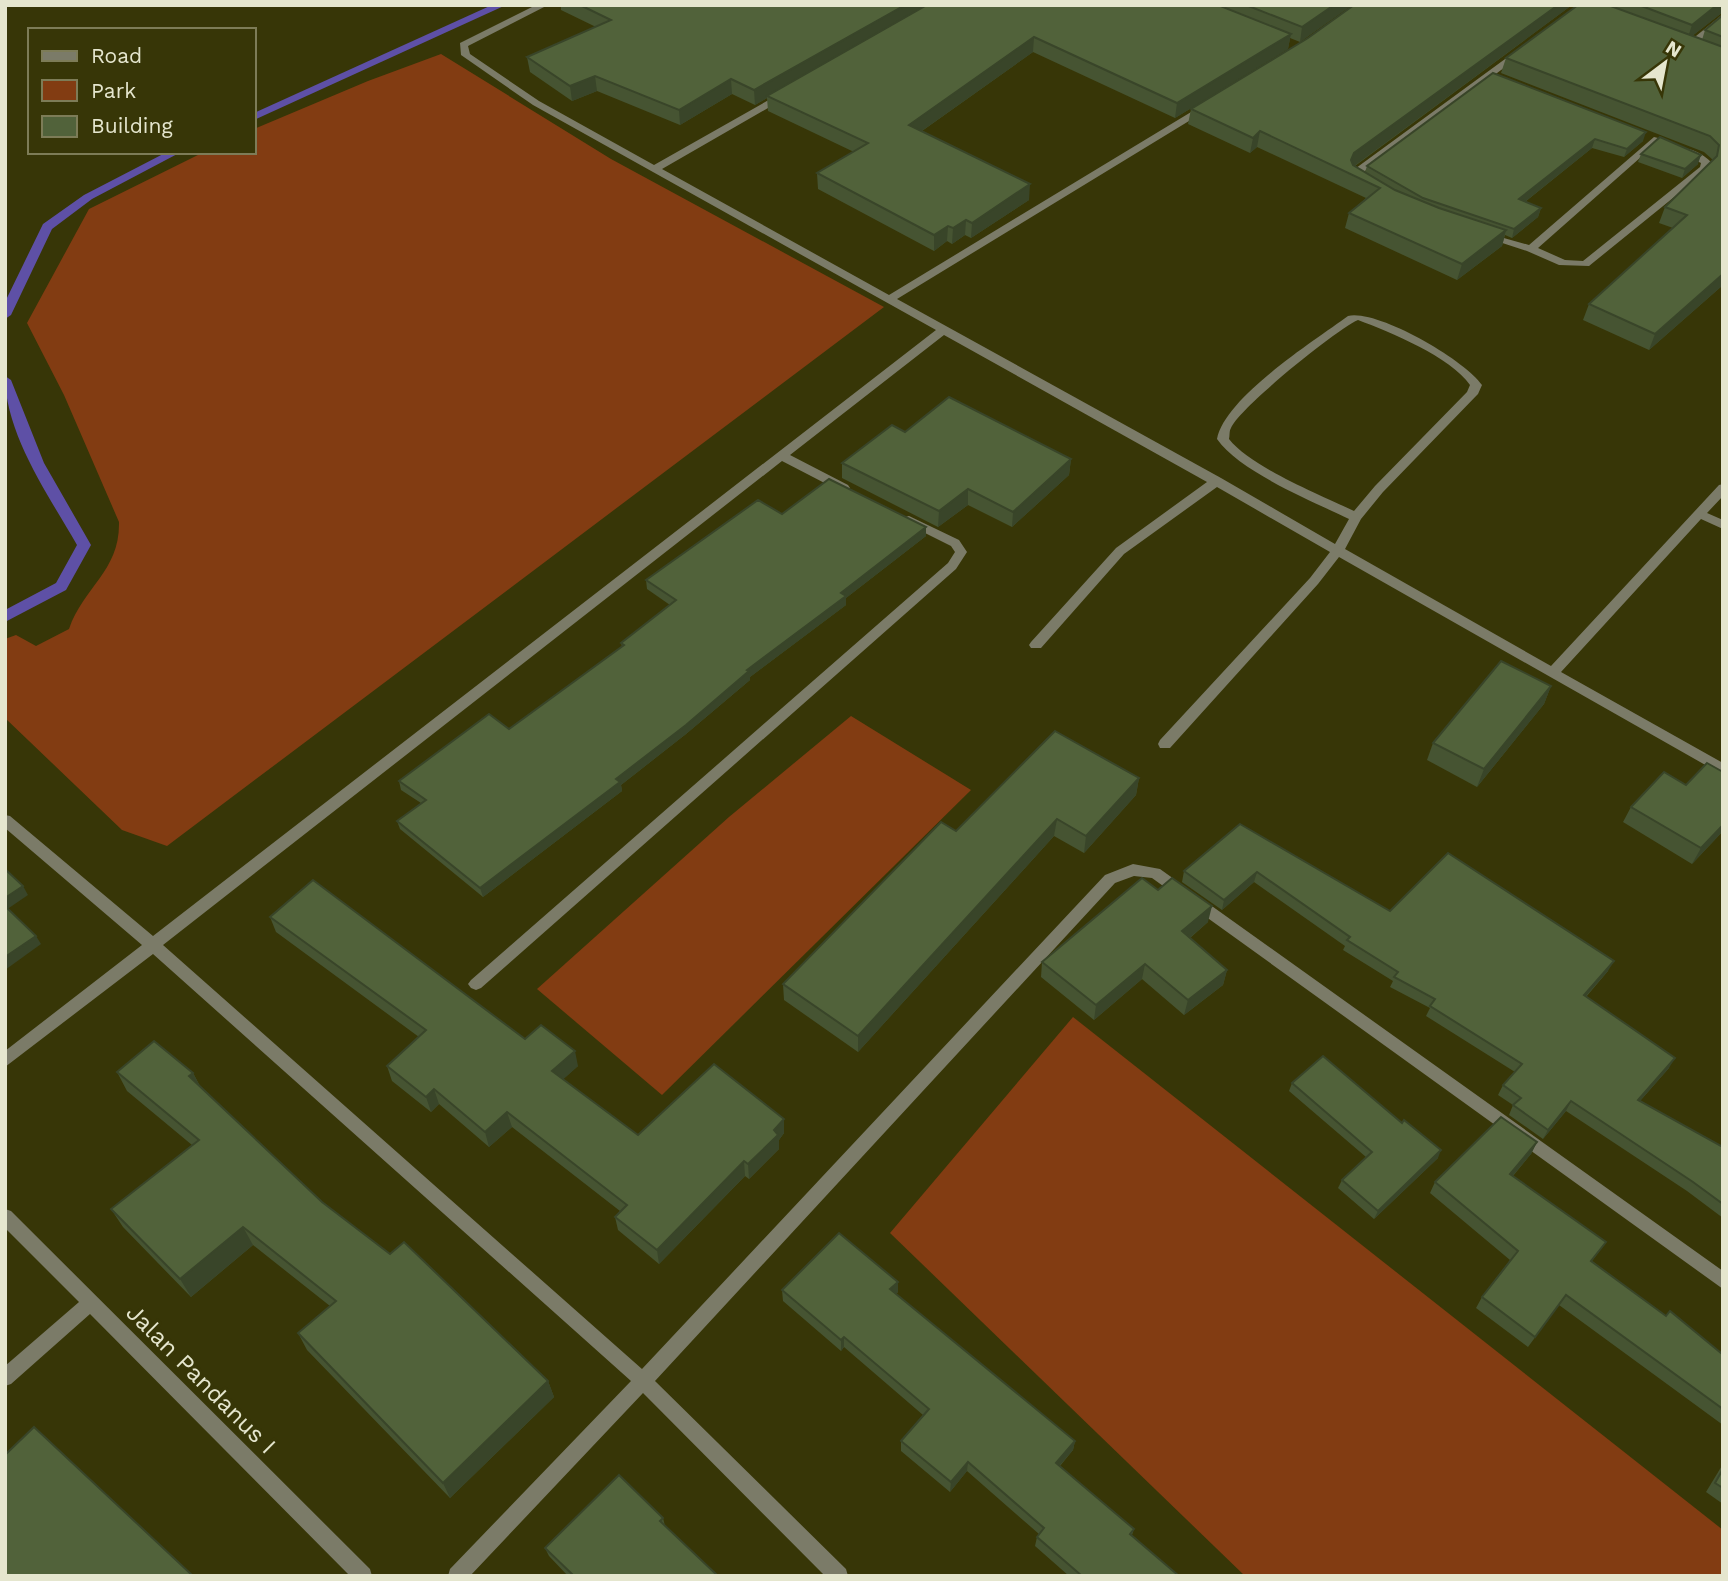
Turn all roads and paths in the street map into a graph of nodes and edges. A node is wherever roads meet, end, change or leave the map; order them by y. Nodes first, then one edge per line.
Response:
1 (544, 5) edge
2 (1723, 17) edge
3 (1676, 43) edge
4 (1531, 45) edge
5 (1688, 47) junction
6 (1699, 51) edge
7 (1489, 75) junction
8 (1502, 80) edge
9 (799, 87) edge
10 (1217, 100) edge
11 (1642, 135) edge
12 (1654, 140) junction
13 (1666, 144) edge
14 (1677, 148) edge
15 (654, 169) junction
16 (1371, 187) edge
17 (1481, 234) edge
18 (1531, 249) junction
19 (888, 300) junction
20 (943, 330) junction
21 (783, 457) junction
22 (1217, 481) junction
23 (1723, 488) edge
24 (860, 496) edge
25 (896, 514) edge
26 (1700, 514) junction
27 (1356, 517) junction
28 (1723, 525) edge
29 (1338, 550) junction
30 (1036, 645) dead end
31 (1552, 673) junction
32 (1165, 744) dead end
33 (1723, 770) edge
34 (5, 820) edge
35 (153, 945) junction
36 (476, 984) dead end
37 (5, 1060) edge
38 (5, 1216) edge
39 (1723, 1281) edge
40 (91, 1303) junction
41 (5, 1378) edge
42 (643, 1381) junction
43 (363, 1576) edge
44 (457, 1576) edge
45 (839, 1576) edge

1 - 15 street
2 - 5 street
3 - 5 street
4 - 7 street
5 - 6 street
7 - 8 street
7 - 16 street
9 - 15 street
10 - 19 street
11 - 12 street
12 - 13 street
12 - 18 street
14 - 18 street
15 - 19 street
17 - 18 street
19 - 20 street
20 - 21 street
20 - 22 street
21 - 24 street
21 - 35 street
22 - 29 street
22 - 30 street
23 - 26 street
25 - 36 street
26 - 28 street
26 - 31 street
27 - 27 street
27 - 29 street
29 - 31 street
29 - 32 street
31 - 33 street
34 - 35 street
35 - 37 street
35 - 42 street
38 - 40 street, Jalan Pandanus I
39 - 42 street
40 - 41 street
40 - 43 street, Jalan Pandanus I
42 - 44 street
42 - 45 street

